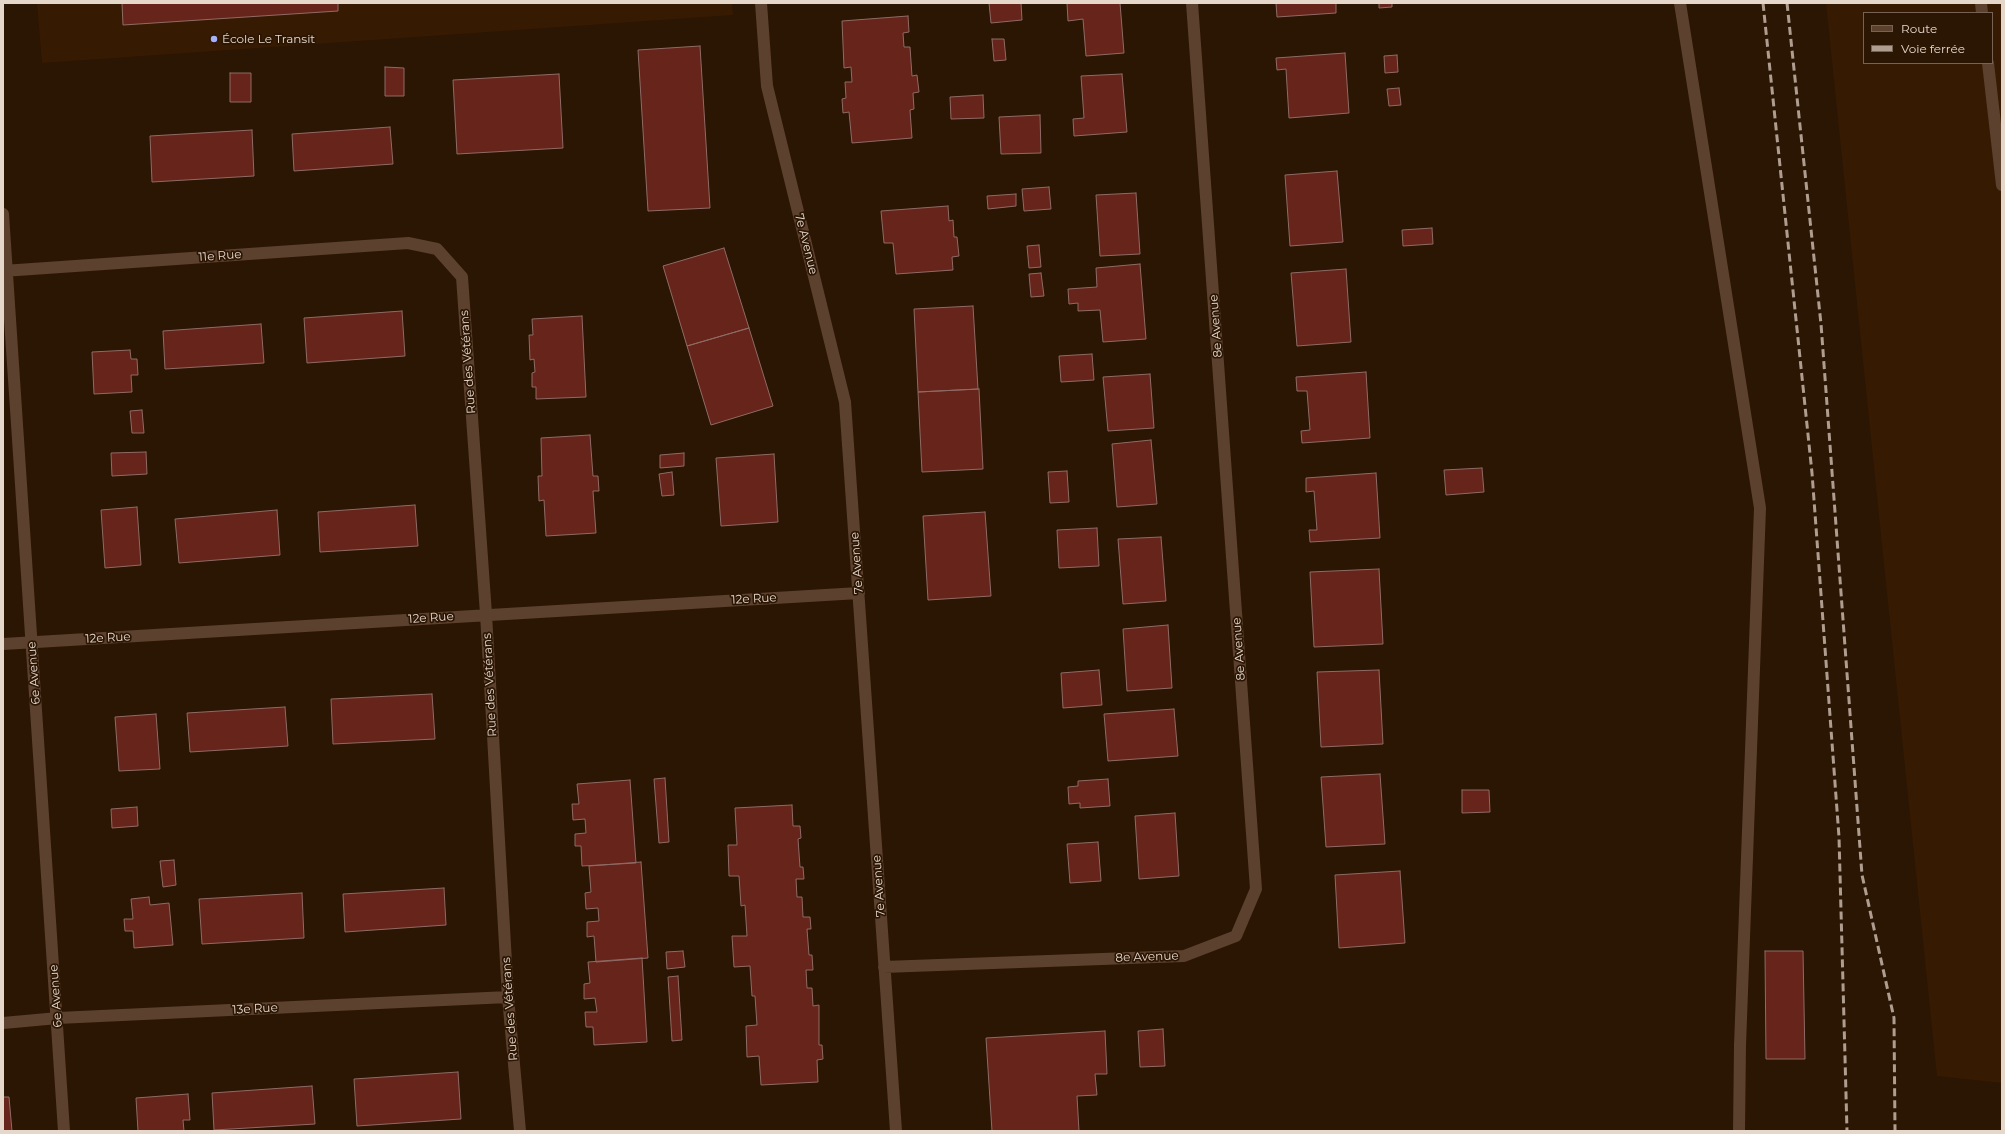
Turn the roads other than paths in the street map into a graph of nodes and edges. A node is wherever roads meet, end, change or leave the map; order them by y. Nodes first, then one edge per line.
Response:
1 (761, 3) edge
2 (1192, 3) edge
3 (1680, 3) edge
4 (1988, 64) edge
5 (2002, 185) edge
6 (3, 214) edge
7 (437, 250) joint
8 (5, 271) edge
9 (859, 593) junction
10 (486, 614) junction
11 (32, 642) junction
12 (3, 644) edge
13 (884, 967) junction
14 (508, 997) junction
15 (58, 1018) junction
16 (3, 1023) edge
17 (64, 1131) edge
18 (520, 1131) edge
19 (896, 1131) edge
20 (1739, 1131) edge

1 - 9 street, 7e Avenue
2 - 13 street, 8e Avenue
3 - 20 street
4 - 5 street
6 - 8 street, 6e Avenue
7 - 8 street, 11e Rue
7 - 10 street, Rue des Vétérans
8 - 11 street, 6e Avenue
9 - 10 street, 12e Rue
9 - 13 street, 7e Avenue
10 - 11 street, 12e Rue
10 - 14 street, Rue des Vétérans
11 - 12 street, 12e Rue
11 - 15 street, 6e Avenue
13 - 19 street, 7e Avenue
14 - 15 street, 13e Rue
14 - 18 street, Rue des Vétérans
15 - 16 street, 13e Rue
15 - 17 street, 6e Avenue

